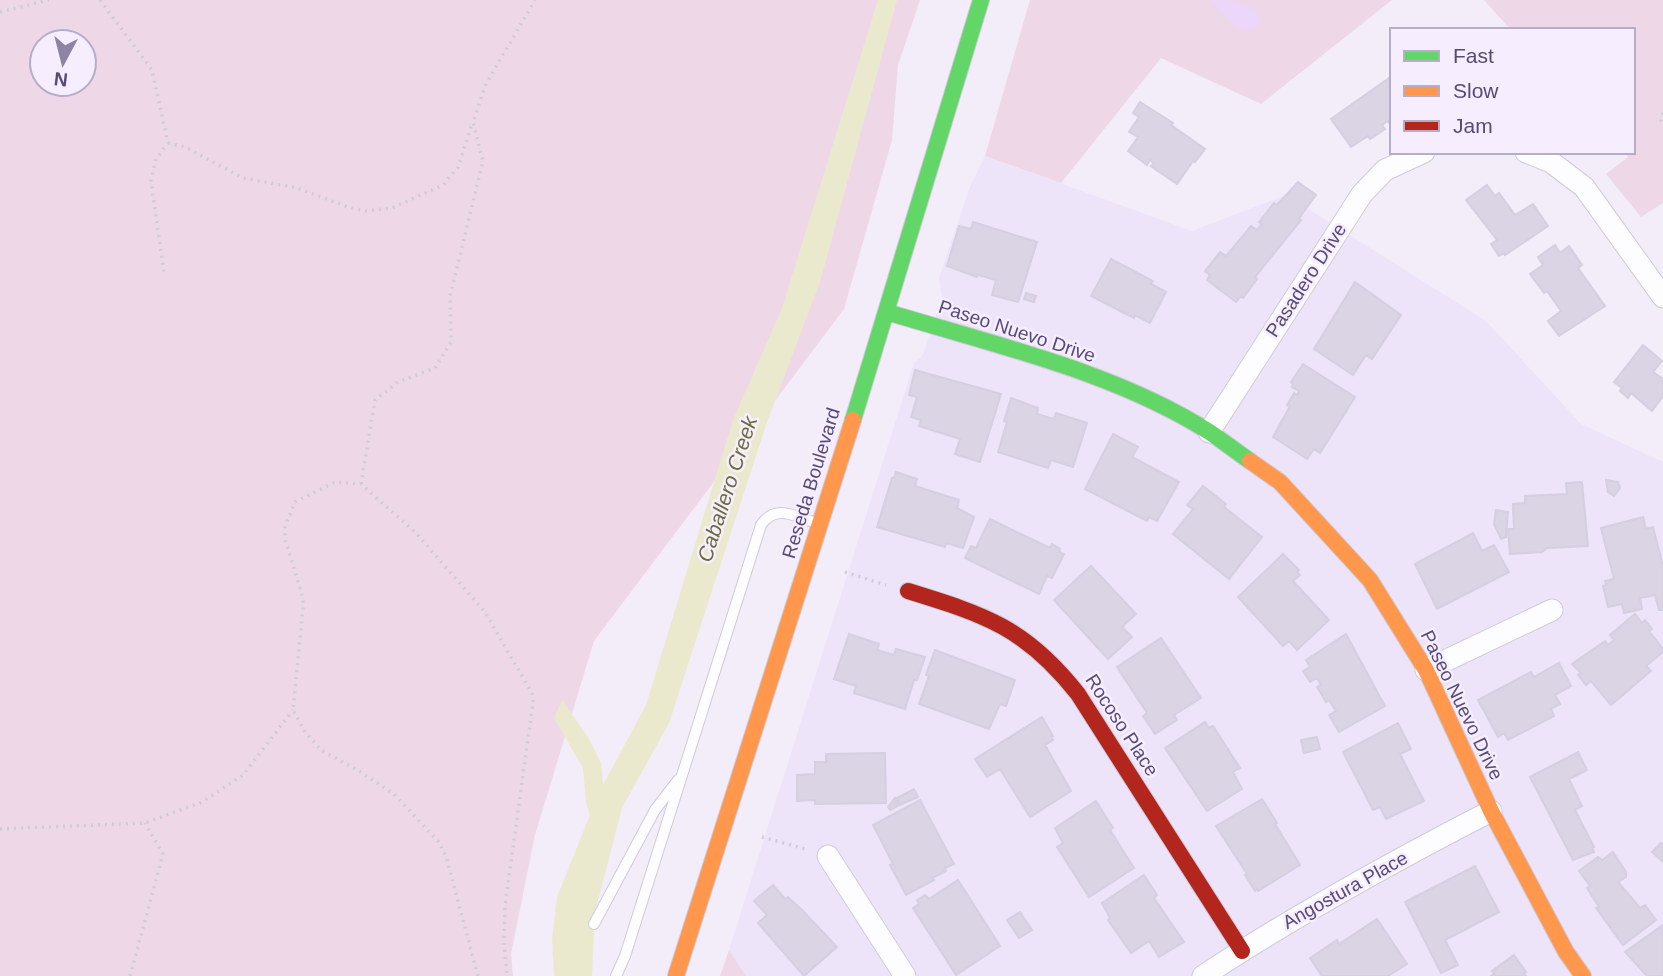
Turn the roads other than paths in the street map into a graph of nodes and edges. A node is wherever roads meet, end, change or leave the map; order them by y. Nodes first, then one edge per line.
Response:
1 (981, 0) edge
2 (1420, 154) edge
3 (1531, 154) edge
4 (1663, 297) edge
5 (887, 312) junction
6 (1209, 432) junction
7 (820, 524) junction
8 (908, 592) road end
9 (1552, 610) dead end
10 (1426, 670) junction
11 (683, 772) junction
12 (1491, 811) junction
13 (828, 856) road end
14 (594, 924) dead end
15 (1242, 951) junction
16 (616, 976) edge
17 (676, 976) edge
18 (905, 976) edge
19 (1203, 976) edge
20 (1583, 976) edge

1 - 5 street, Reseda Boulevard
2 - 6 street, Pasadero Drive
3 - 4 street
5 - 6 street, Paseo Nuevo Drive
5 - 7 street, Reseda Boulevard
6 - 10 street, Paseo Nuevo Drive
7 - 11 lane
7 - 17 street, Reseda Boulevard
8 - 15 street, Rocoso Place
9 - 10 street
10 - 12 street, Paseo Nuevo Drive
11 - 14 lane
11 - 16 lane
12 - 15 street, Angostura Place
12 - 20 street, Paseo Nuevo Drive
13 - 18 street
15 - 19 street, Angostura Place

